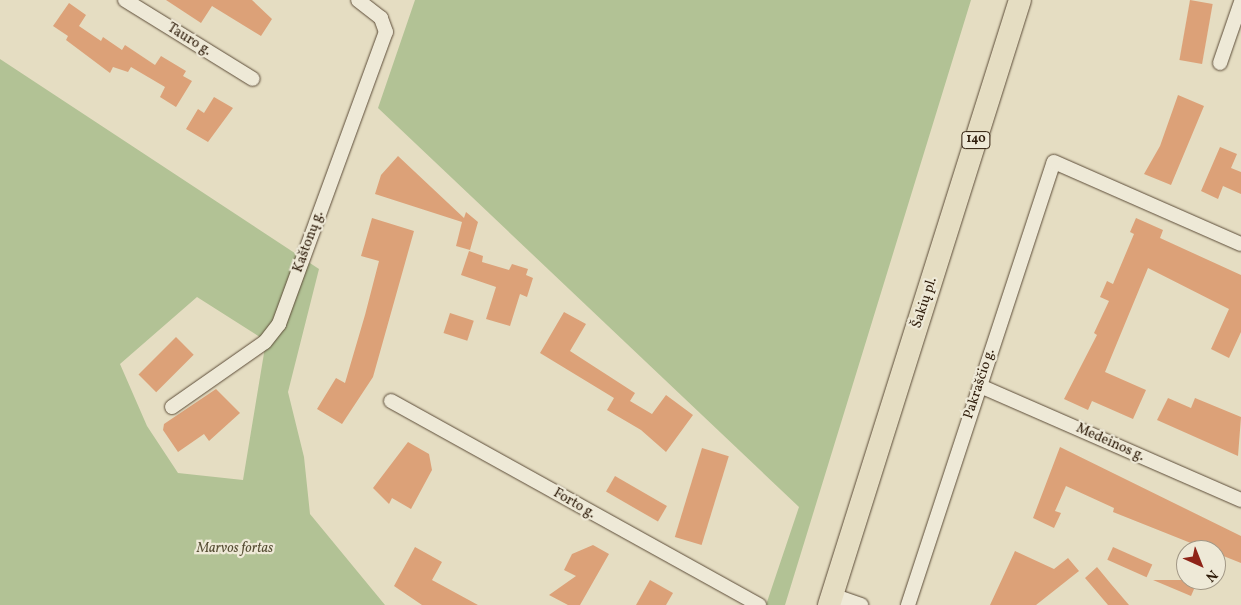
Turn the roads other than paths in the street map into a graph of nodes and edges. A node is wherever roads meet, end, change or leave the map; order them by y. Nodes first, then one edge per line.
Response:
1 (125, 0) edge
2 (358, 0) edge
3 (1020, 0) edge
4 (1241, 2) edge
5 (1238, 18) edge
6 (1220, 62) dead end
7 (253, 79) dead end
8 (1241, 244) edge
9 (980, 386) junction
10 (391, 401) dead end
11 (172, 406) dead end
12 (1241, 500) edge
13 (830, 600) edge
14 (758, 605) edge
15 (861, 605) edge
16 (908, 605) edge

1 - 7 street, Tauro g.
2 - 11 street, Kaštonų g.
3 - 13 main road, Šakių pl. / 140
4 - 5 street
5 - 6 street
8 - 9 street, Pakraščio g.
9 - 12 street, Medeinos g.
9 - 16 street, Pakraščio g.
10 - 14 street, Forto g.
13 - 15 street

